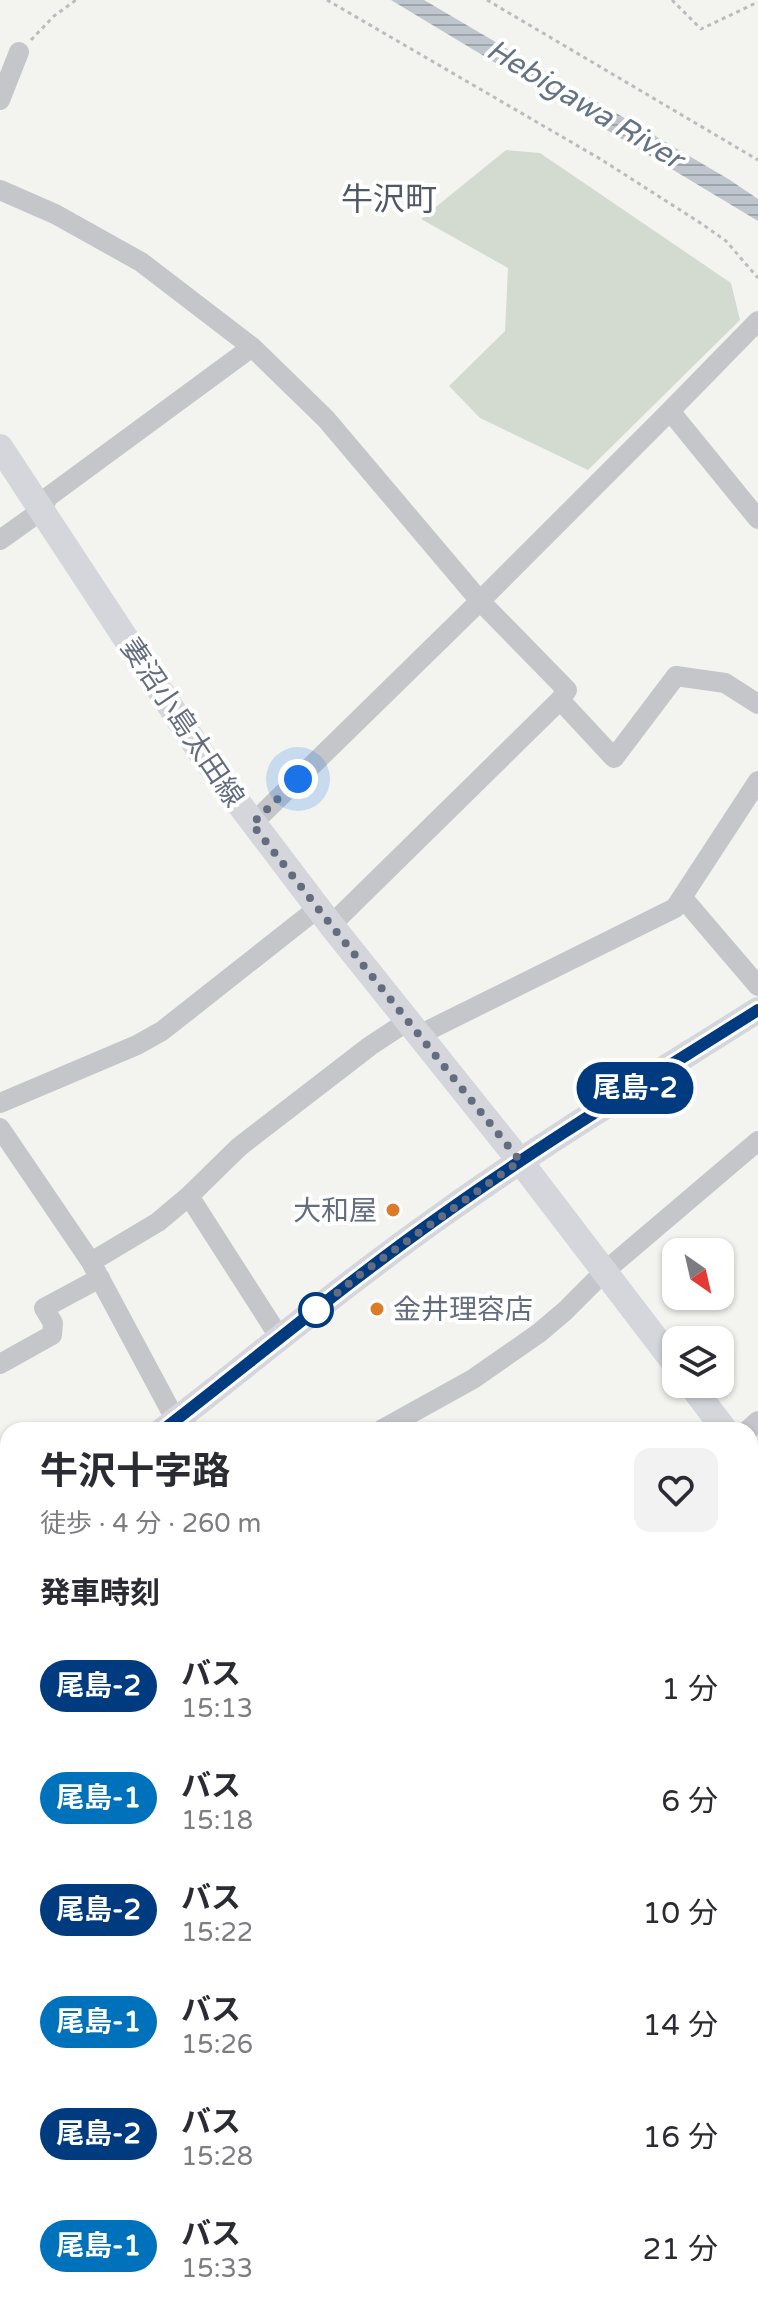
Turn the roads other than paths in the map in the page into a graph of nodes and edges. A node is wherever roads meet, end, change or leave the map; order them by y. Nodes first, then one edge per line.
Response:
1 (19, 52) road end
2 (0, 100) edge
3 (0, 190) edge
4 (758, 321) edge
5 (252, 347) junction
6 (670, 411) junction
7 (0, 447) edge
8 (42, 510) junction
9 (758, 519) edge
10 (0, 540) edge
11 (480, 601) junction
12 (564, 695) junction
13 (758, 704) edge
14 (758, 781) edge
15 (252, 824) junction
16 (682, 897) junction
17 (324, 917) junction
18 (758, 986) edge
19 (758, 1010) edge
20 (414, 1028) junction
21 (0, 1103) edge
22 (0, 1128) edge
23 (754, 1152) edge
24 (520, 1161) junction
25 (189, 1196) junction
26 (95, 1270) junction
27 (605, 1271) junction
28 (280, 1338) junction
29 (662, 1346) edge
30 (0, 1364) edge
31 (701, 1398) edge
32 (171, 1422) edge
33 (179, 1422) edge
34 (395, 1422) edge
35 (719, 1422) edge

1 - 2 street
3 - 5 street
4 - 6 street
5 - 8 street
5 - 11 street
6 - 9 street
6 - 11 street
7 - 8 main road, 妻沼小島太田線
8 - 10 street
8 - 15 main road, 妻沼小島太田線
11 - 12 street
11 - 15 street
12 - 13 street
12 - 17 street
14 - 16 street
15 - 17 main road, 妻沼小島太田線
16 - 18 street
16 - 20 street
17 - 20 main road, 妻沼小島太田線
17 - 21 street
19 - 24 main road
20 - 24 main road, 妻沼小島太田線
20 - 25 street
22 - 26 street
23 - 27 street
24 - 27 main road, 妻沼小島太田線
24 - 28 main road
25 - 26 street
25 - 28 street
26 - 30 street
26 - 32 street
27 - 29 main road, 妻沼小島太田線
27 - 34 street
28 - 33 main road
31 - 35 main road

